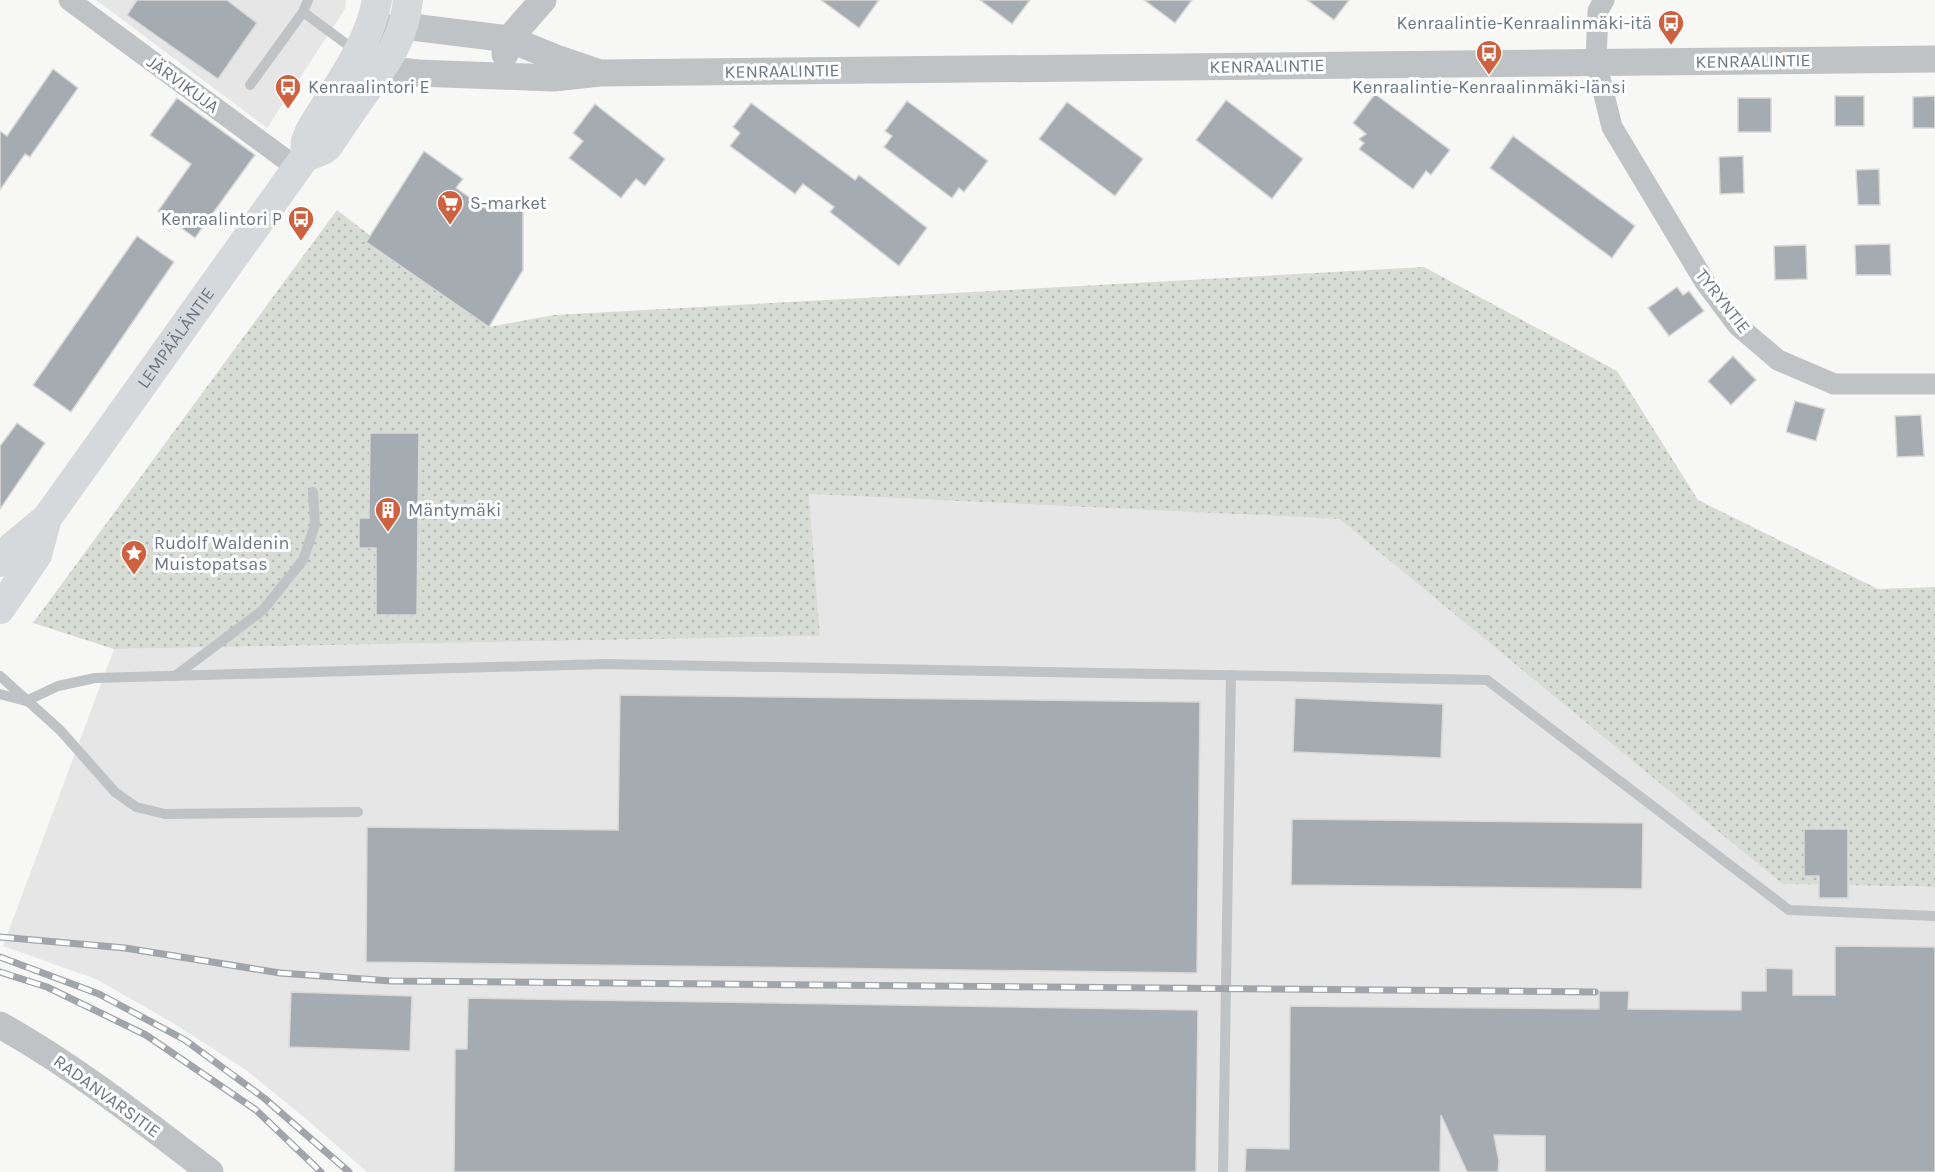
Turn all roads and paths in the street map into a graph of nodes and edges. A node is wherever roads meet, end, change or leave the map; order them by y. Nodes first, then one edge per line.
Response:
1 (69, 0) edge
2 (308, 0) edge
3 (377, 0) edge
4 (543, 0) edge
5 (1604, 0) edge
6 (303, 12) junction
7 (406, 13) edge
8 (509, 39) junction
9 (357, 52) junction
10 (1935, 59) edge
11 (1596, 62) junction
12 (382, 69) junction
13 (600, 73) junction
14 (500, 76) junction
15 (250, 85) dead end
16 (301, 162) junction
17 (1935, 384) edge
18 (313, 492) dead end
19 (47, 518) junction
20 (0, 562) edge
21 (0, 609) edge
22 (1231, 675) junction
23 (0, 676) edge
24 (175, 676) junction
25 (0, 694) edge
26 (26, 701) junction
27 (358, 812) dead end
28 (1935, 916) edge
29 (0, 1025) edge
30 (210, 1172) edge
31 (1223, 1172) edge

1 - 16 street, JÄRVIKUJA
2 - 6 lane
3 - 9 main road, LEMPÄÄLÄNTIE
4 - 8 street
5 - 11 street, TYRYNTIE
6 - 9 lane
6 - 15 lane
7 - 8 street, KENRAALINTIE
7 - 9 street, KENRAALINTIE
7 - 12 main road, LEMPÄÄLÄNTIE
8 - 13 street, KENRAALINTIE
8 - 14 street
9 - 12 street, KENRAALINTIE
9 - 16 main road, LEMPÄÄLÄNTIE
10 - 11 street, KENRAALINTIE
11 - 13 street, KENRAALINTIE
11 - 17 street, TYRYNTIE
12 - 14 street, KENRAALINTIE
12 - 16 main road, LEMPÄÄLÄNTIE
13 - 14 street, KENRAALINTIE
16 - 19 main road, LEMPÄÄLÄNTIE
18 - 24 lane
19 - 20 main road, LEMPÄÄLÄNTIE
19 - 21 main road, LEMPÄÄLÄNTIE
22 - 24 lane
22 - 28 lane
22 - 31 lane
23 - 26 lane
24 - 26 lane
25 - 26 lane
26 - 27 lane
29 - 30 street, RADANVARSITIE

